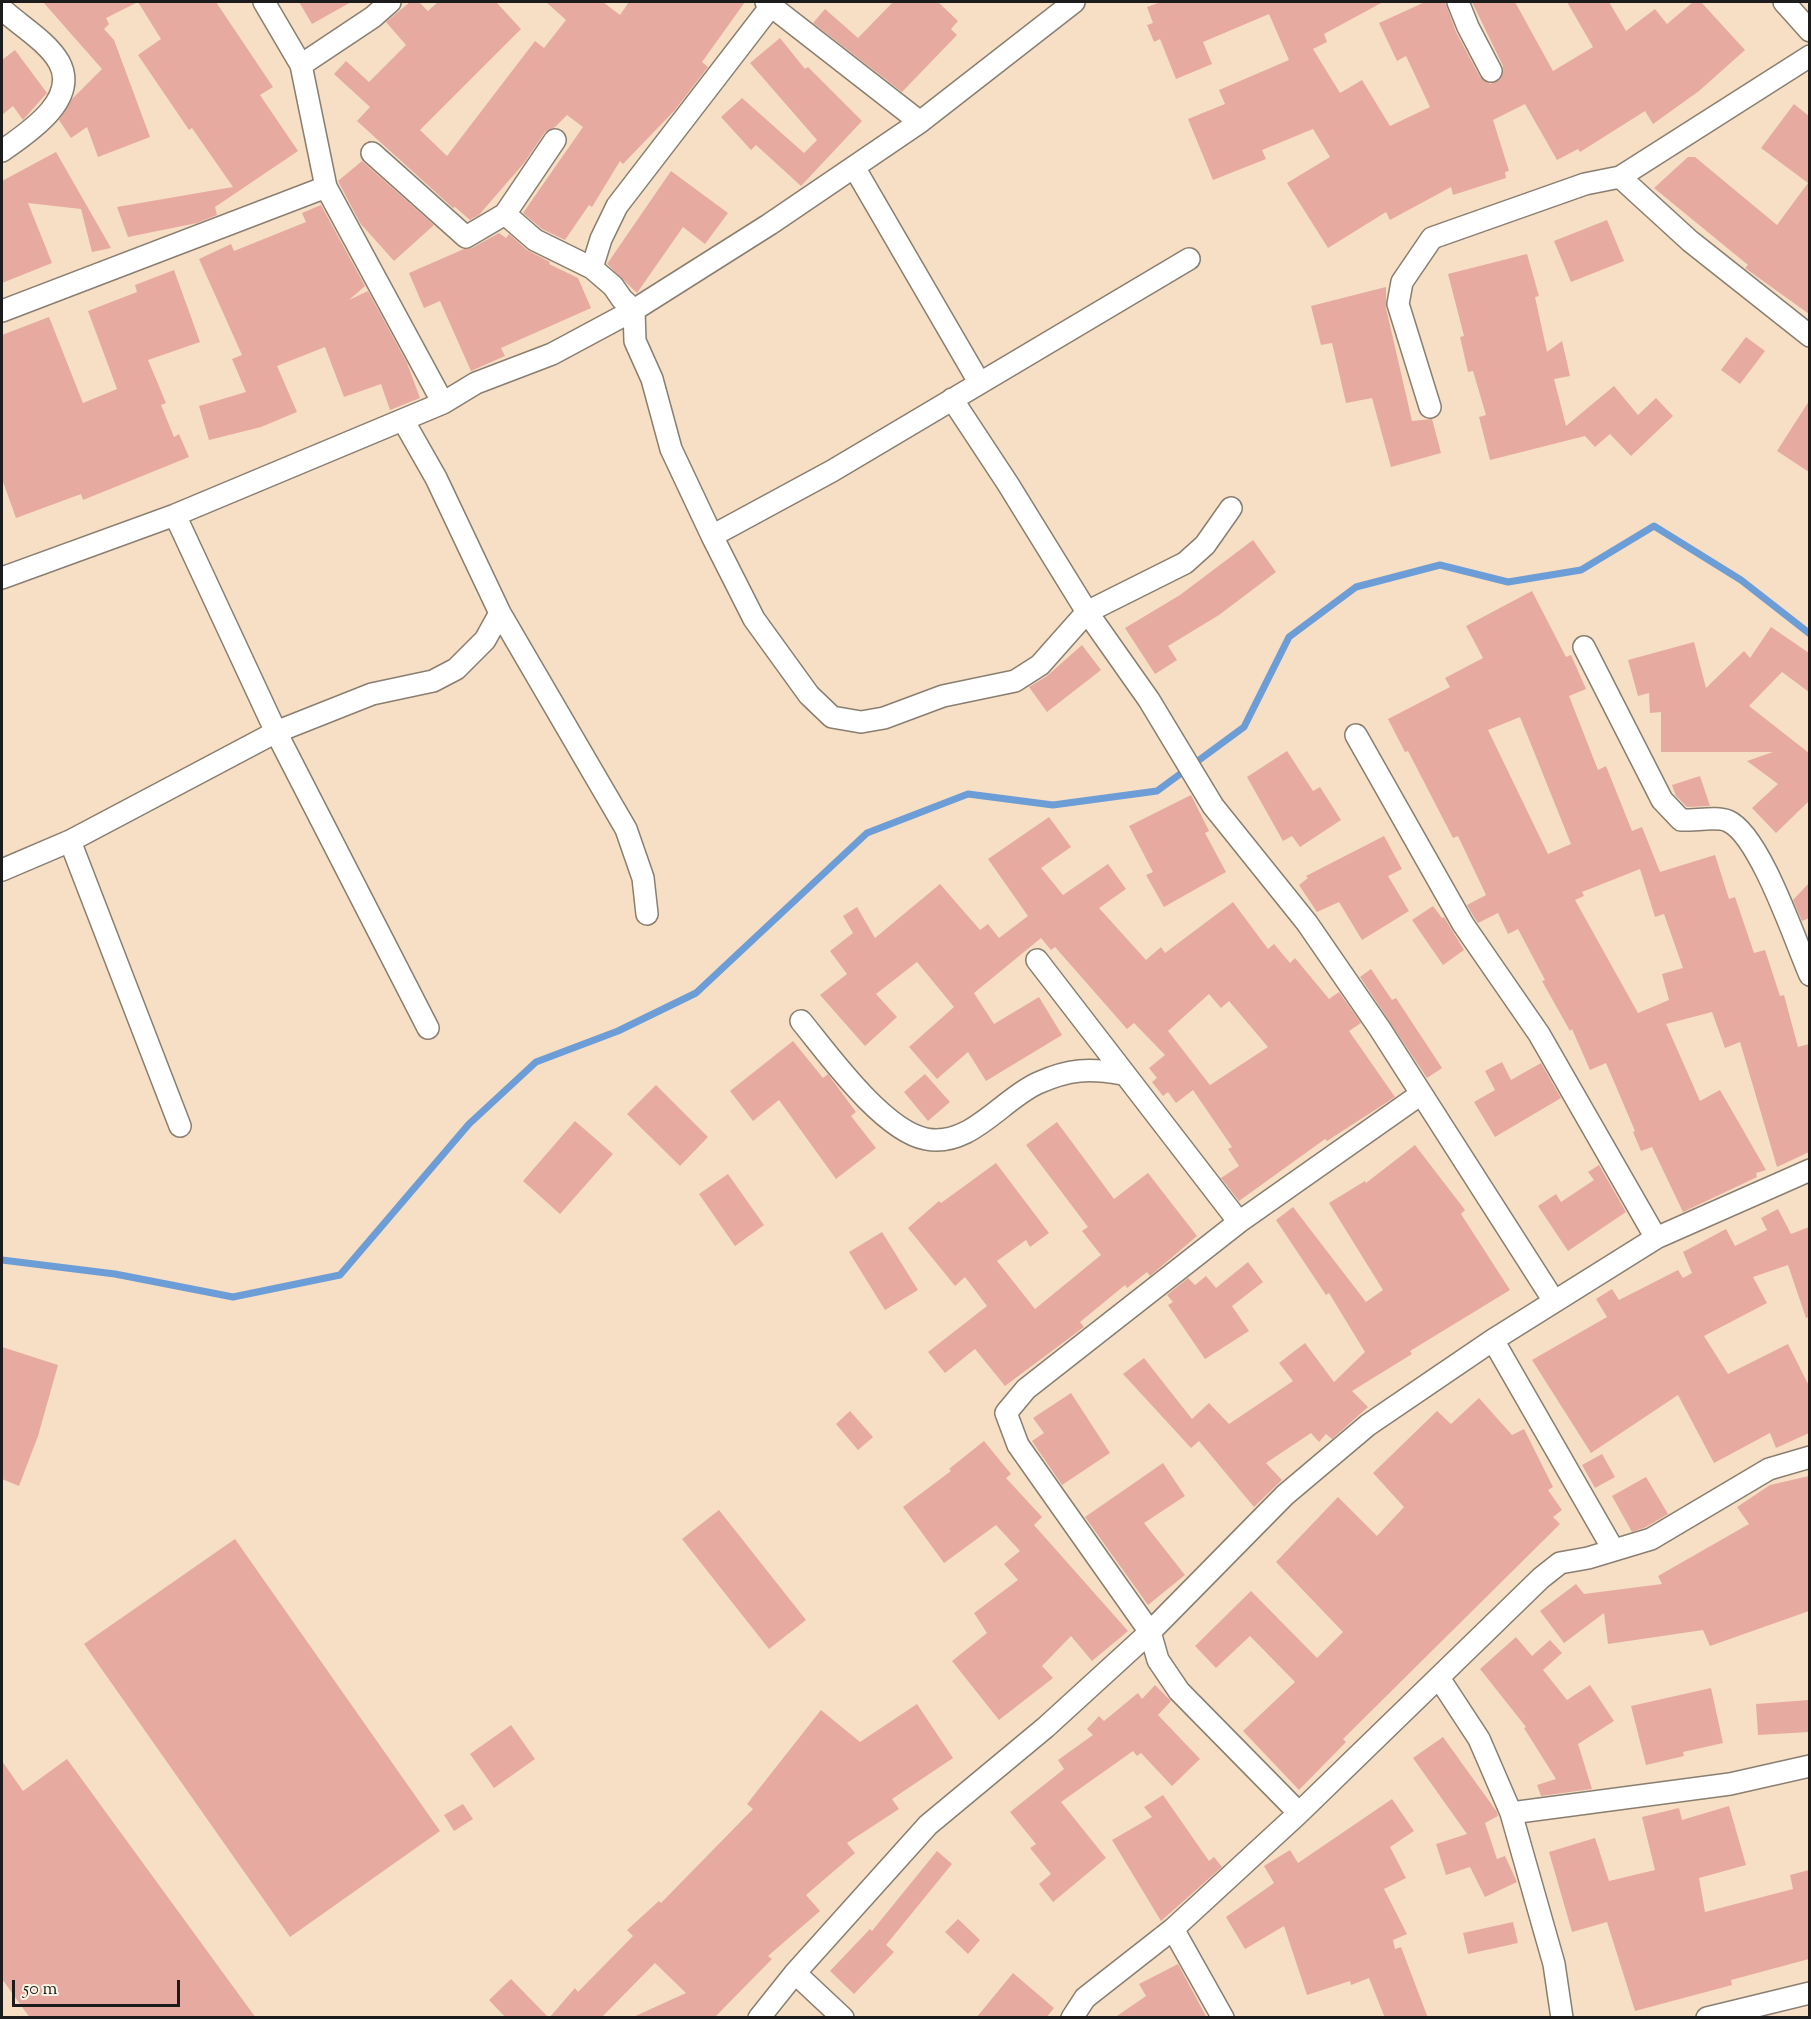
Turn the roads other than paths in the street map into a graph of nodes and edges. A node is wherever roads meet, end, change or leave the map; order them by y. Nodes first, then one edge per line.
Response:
1 (264, 2) edge
2 (390, 2) edge
3 (1074, 2) edge
4 (1458, 2) edge
5 (1784, 2) edge
6 (768, 4) edge
7 (2, 9) edge
8 (1809, 31) edge
9 (1809, 56) edge
10 (300, 65) junction
11 (1491, 71) dead end
12 (920, 122) junction
13 (555, 140) dead end
14 (2, 151) edge
15 (372, 153) dead end
16 (854, 167) junction
17 (1620, 177) junction
18 (326, 187) junction
19 (505, 214) junction
20 (1189, 259) dead end
21 (592, 268) junction
22 (634, 310) junction
23 (2, 311) edge
24 (1809, 336) edge
25 (979, 382) junction
26 (952, 399) junction
27 (443, 403) junction
28 (1430, 407) dead end
29 (403, 420) junction
30 (1231, 508) dead end
31 (175, 515) junction
32 (712, 536) junction
33 (2, 578) edge
34 (1087, 612) junction
35 (500, 613) junction
36 (1584, 647) dead end
37 (276, 732) junction
38 (1356, 735) dead end
39 (70, 841) junction
40 (2, 870) edge
41 (647, 914) dead end
42 (1037, 960) dead end
43 (1809, 975) edge
44 (801, 1021) dead end
45 (428, 1028) dead end
46 (1122, 1074) junction
47 (1421, 1094) junction
48 (180, 1126) dead end
49 (1809, 1170) edge
50 (1239, 1222) junction
51 (1656, 1238) junction
52 (1554, 1301) junction
53 (1493, 1340) junction
54 (1809, 1457) edge
55 (1613, 1549) junction
56 (1150, 1632) junction
57 (1439, 1678) junction
58 (1809, 1766) edge
59 (1299, 1813) junction
60 (1511, 1813) junction
61 (1173, 1929) junction
62 (795, 1973) junction
63 (1809, 1993) edge
64 (759, 2018) edge
65 (843, 2018) edge
66 (1072, 2018) edge
67 (1223, 2018) edge
68 (1562, 2018) edge
69 (1707, 2018) edge

1 - 10 street
2 - 10 street
3 - 12 street
4 - 11 street
5 - 8 street
6 - 12 street
6 - 21 street
7 - 14 street
9 - 17 street
10 - 18 street
12 - 16 street
13 - 19 street
15 - 19 street
16 - 22 street
16 - 25 street
17 - 24 street
17 - 28 street
18 - 23 street
18 - 27 street
19 - 21 street
20 - 25 street
21 - 22 street
22 - 27 street
22 - 32 street
25 - 26 street
26 - 32 street
26 - 34 street
27 - 29 street
29 - 31 street
29 - 35 street
30 - 34 street
31 - 33 street
31 - 37 street
32 - 34 street
34 - 47 street
35 - 37 street
35 - 41 street
36 - 43 street
37 - 39 street
37 - 45 street
38 - 51 street
39 - 40 street
39 - 48 street
42 - 46 street
44 - 46 street
46 - 50 street
47 - 50 street
47 - 52 street
49 - 51 street
50 - 56 street
51 - 52 street
52 - 53 street
53 - 55 street
53 - 56 street
54 - 55 street
55 - 57 street
56 - 59 street
56 - 62 street
57 - 59 street
57 - 60 street
58 - 60 street
59 - 61 street
60 - 68 street
61 - 66 street
61 - 67 street
62 - 64 street
62 - 65 street
63 - 69 street

